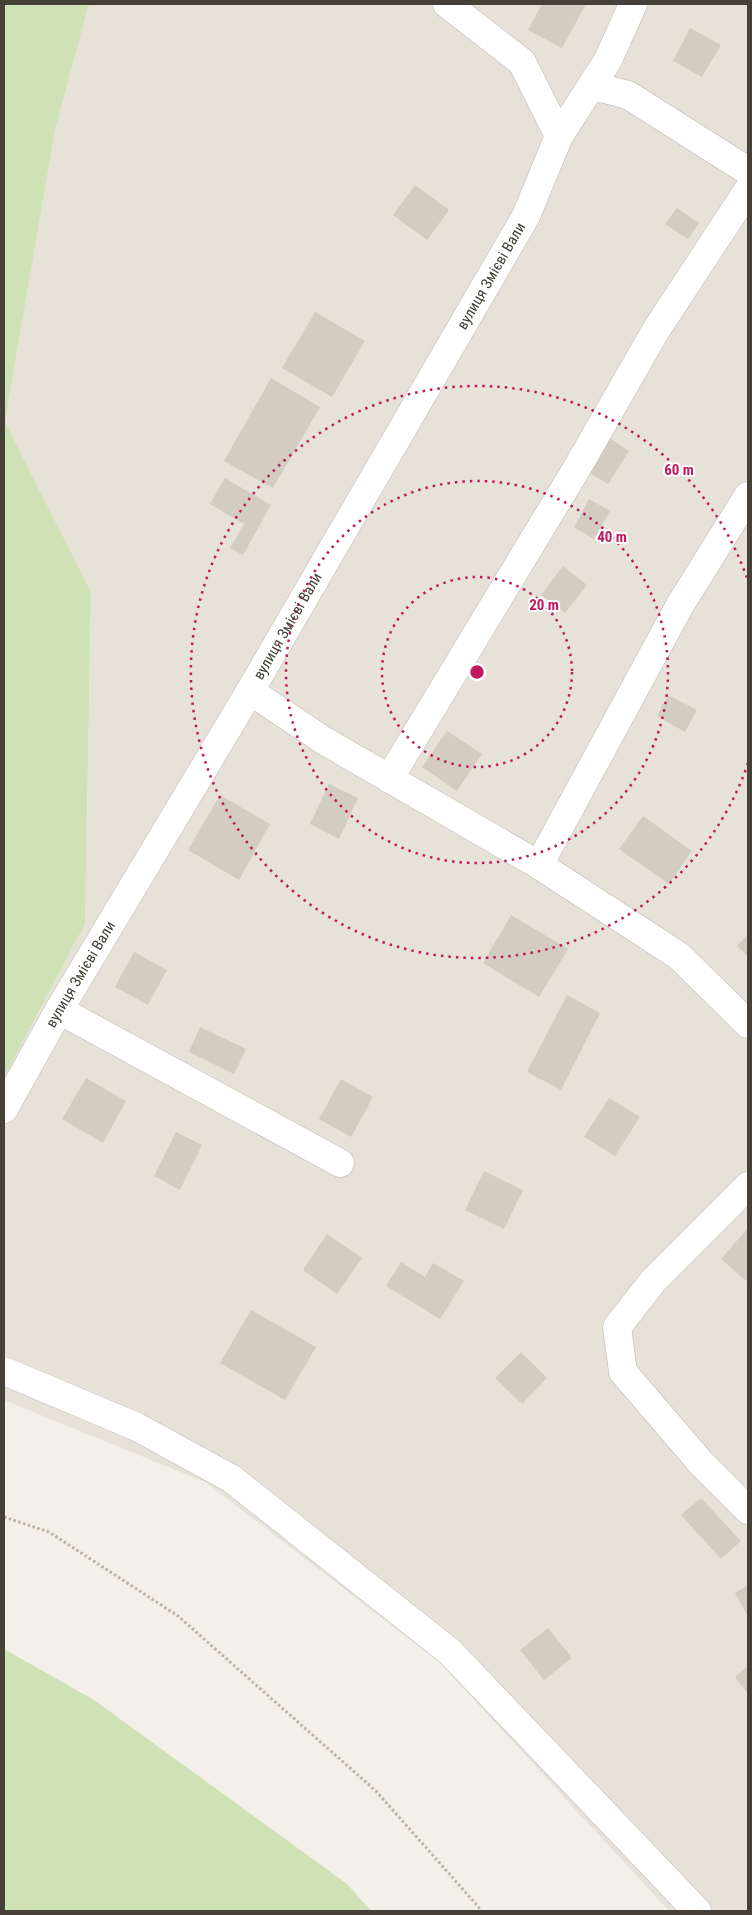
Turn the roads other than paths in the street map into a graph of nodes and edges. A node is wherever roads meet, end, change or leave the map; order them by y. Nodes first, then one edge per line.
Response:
1 (447, 4) edge
2 (633, 4) edge
3 (593, 86) junction
4 (559, 136) junction
5 (748, 171) edge
6 (748, 190) edge
7 (748, 496) edge
8 (250, 691) junction
9 (389, 779) junction
10 (539, 865) junction
11 (59, 1010) junction
12 (748, 1024) edge
13 (4, 1109) edge
14 (340, 1163) dead end
15 (748, 1186) edge
16 (4, 1371) edge
17 (748, 1510) edge
18 (697, 1911) edge

1 - 4 street
2 - 3 street, вулиця Змієві Вали
3 - 4 street, вулиця Змієві Вали
3 - 5 street
4 - 8 street, вулиця Змієві Вали
6 - 9 street
7 - 10 street
8 - 9 street
8 - 11 street, вулиця Змієві Вали
9 - 10 street
10 - 12 street
11 - 13 street, вулиця Змієві Вали
11 - 14 street
15 - 17 street
16 - 18 street

